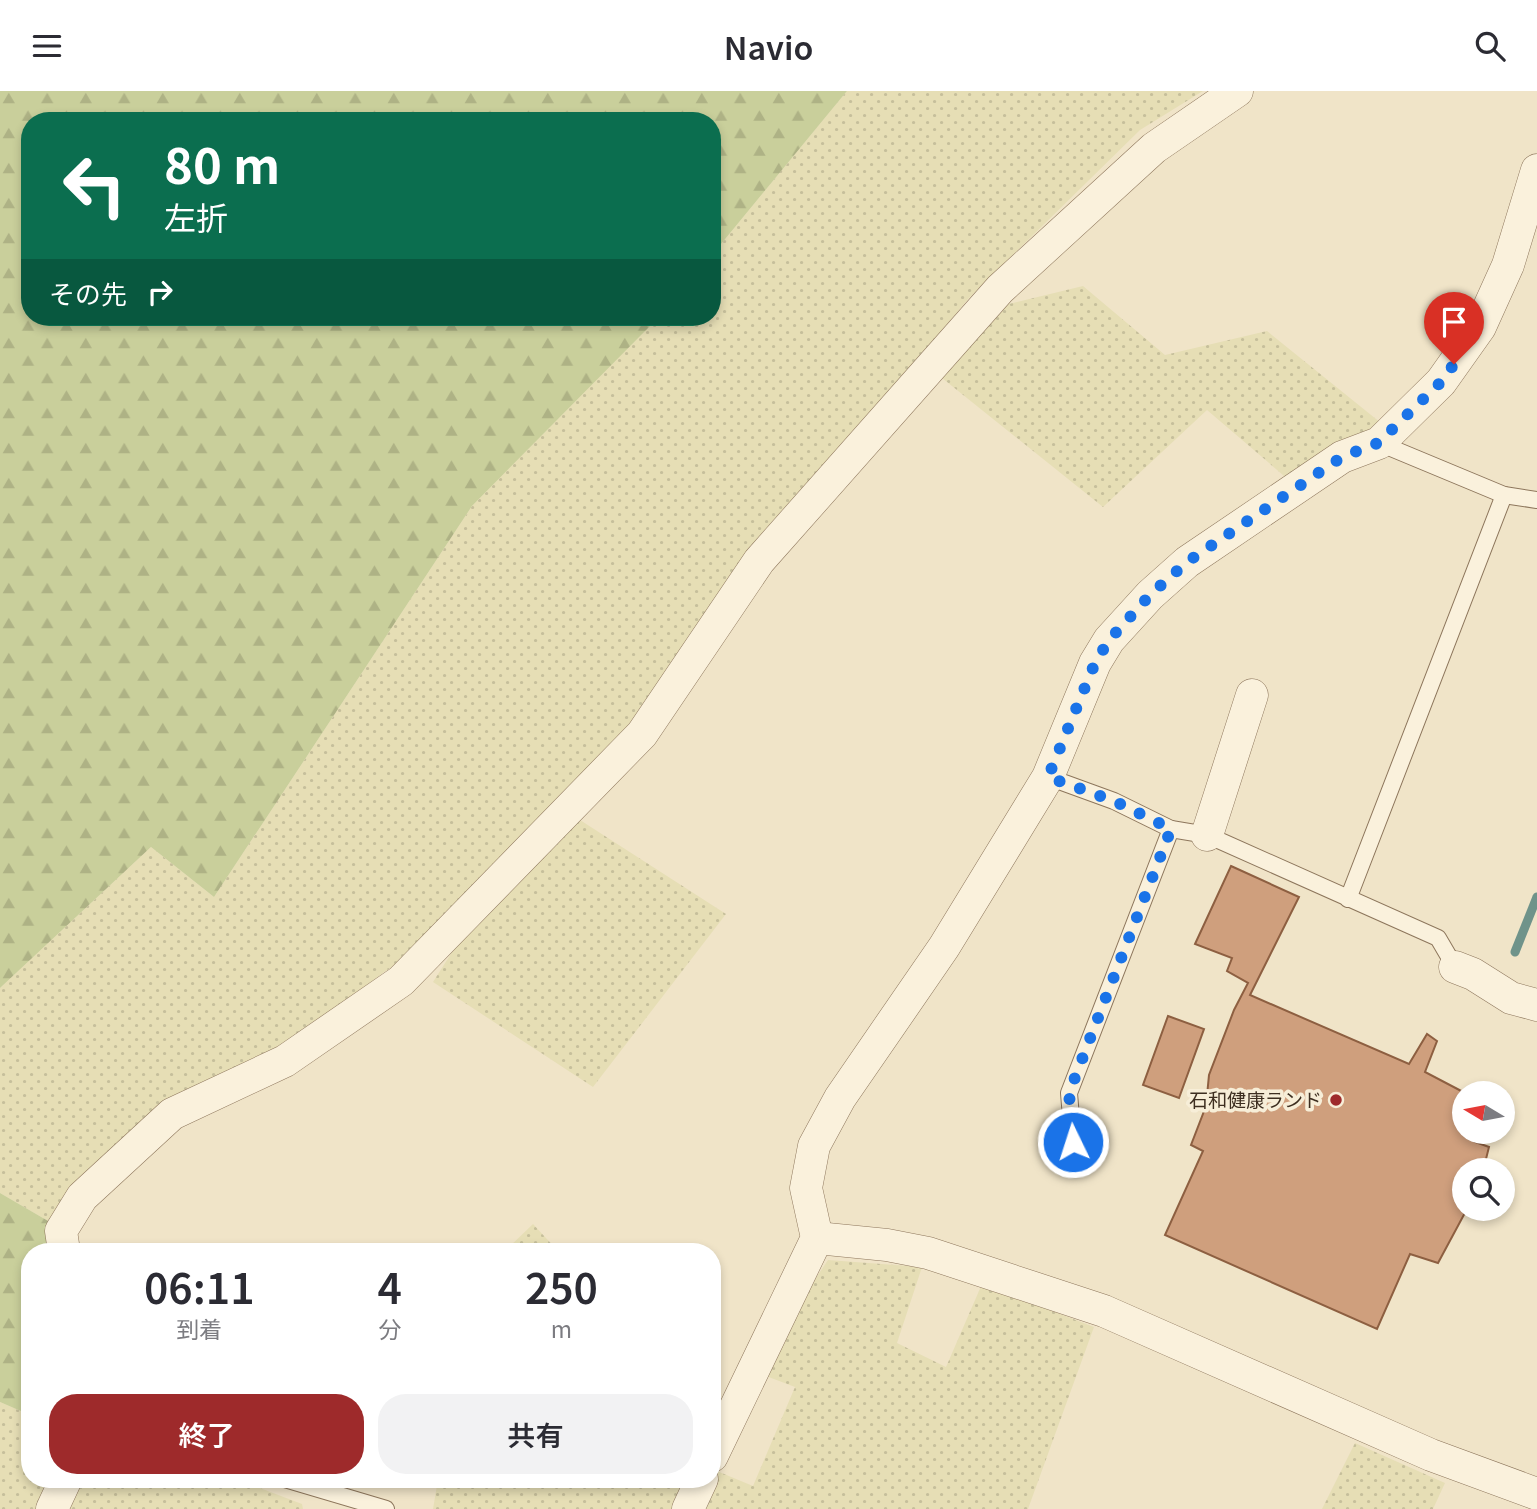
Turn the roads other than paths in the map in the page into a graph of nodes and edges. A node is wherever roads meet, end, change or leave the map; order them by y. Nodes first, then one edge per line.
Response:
1 (1237, 91) edge
2 (1537, 170) edge
3 (1378, 443) junction
4 (1504, 495) junction
5 (1537, 500) edge
6 (1252, 695) dead end
7 (1048, 777) junction
8 (1171, 829) junction
9 (1208, 835) junction
10 (1348, 899) junction
11 (1455, 967) joint
12 (1537, 1005) edge
13 (1073, 1142) dead end
14 (817, 1238) junction
15 (63, 1243) edge
16 (721, 1437) edge
17 (62, 1488) edge
18 (315, 1488) edge
19 (698, 1488) edge
20 (1537, 1494) edge
21 (52, 1509) edge
22 (386, 1509) edge
23 (688, 1509) edge

1 - 15 street
2 - 3 street
3 - 4 lane
3 - 7 street
4 - 5 lane
4 - 10 lane
6 - 9 street
7 - 8 lane
7 - 14 street
8 - 9 lane
8 - 13 lane
9 - 10 lane
10 - 11 lane
11 - 12 street
14 - 16 street
14 - 20 street
17 - 21 street
18 - 22 lane
19 - 23 street

